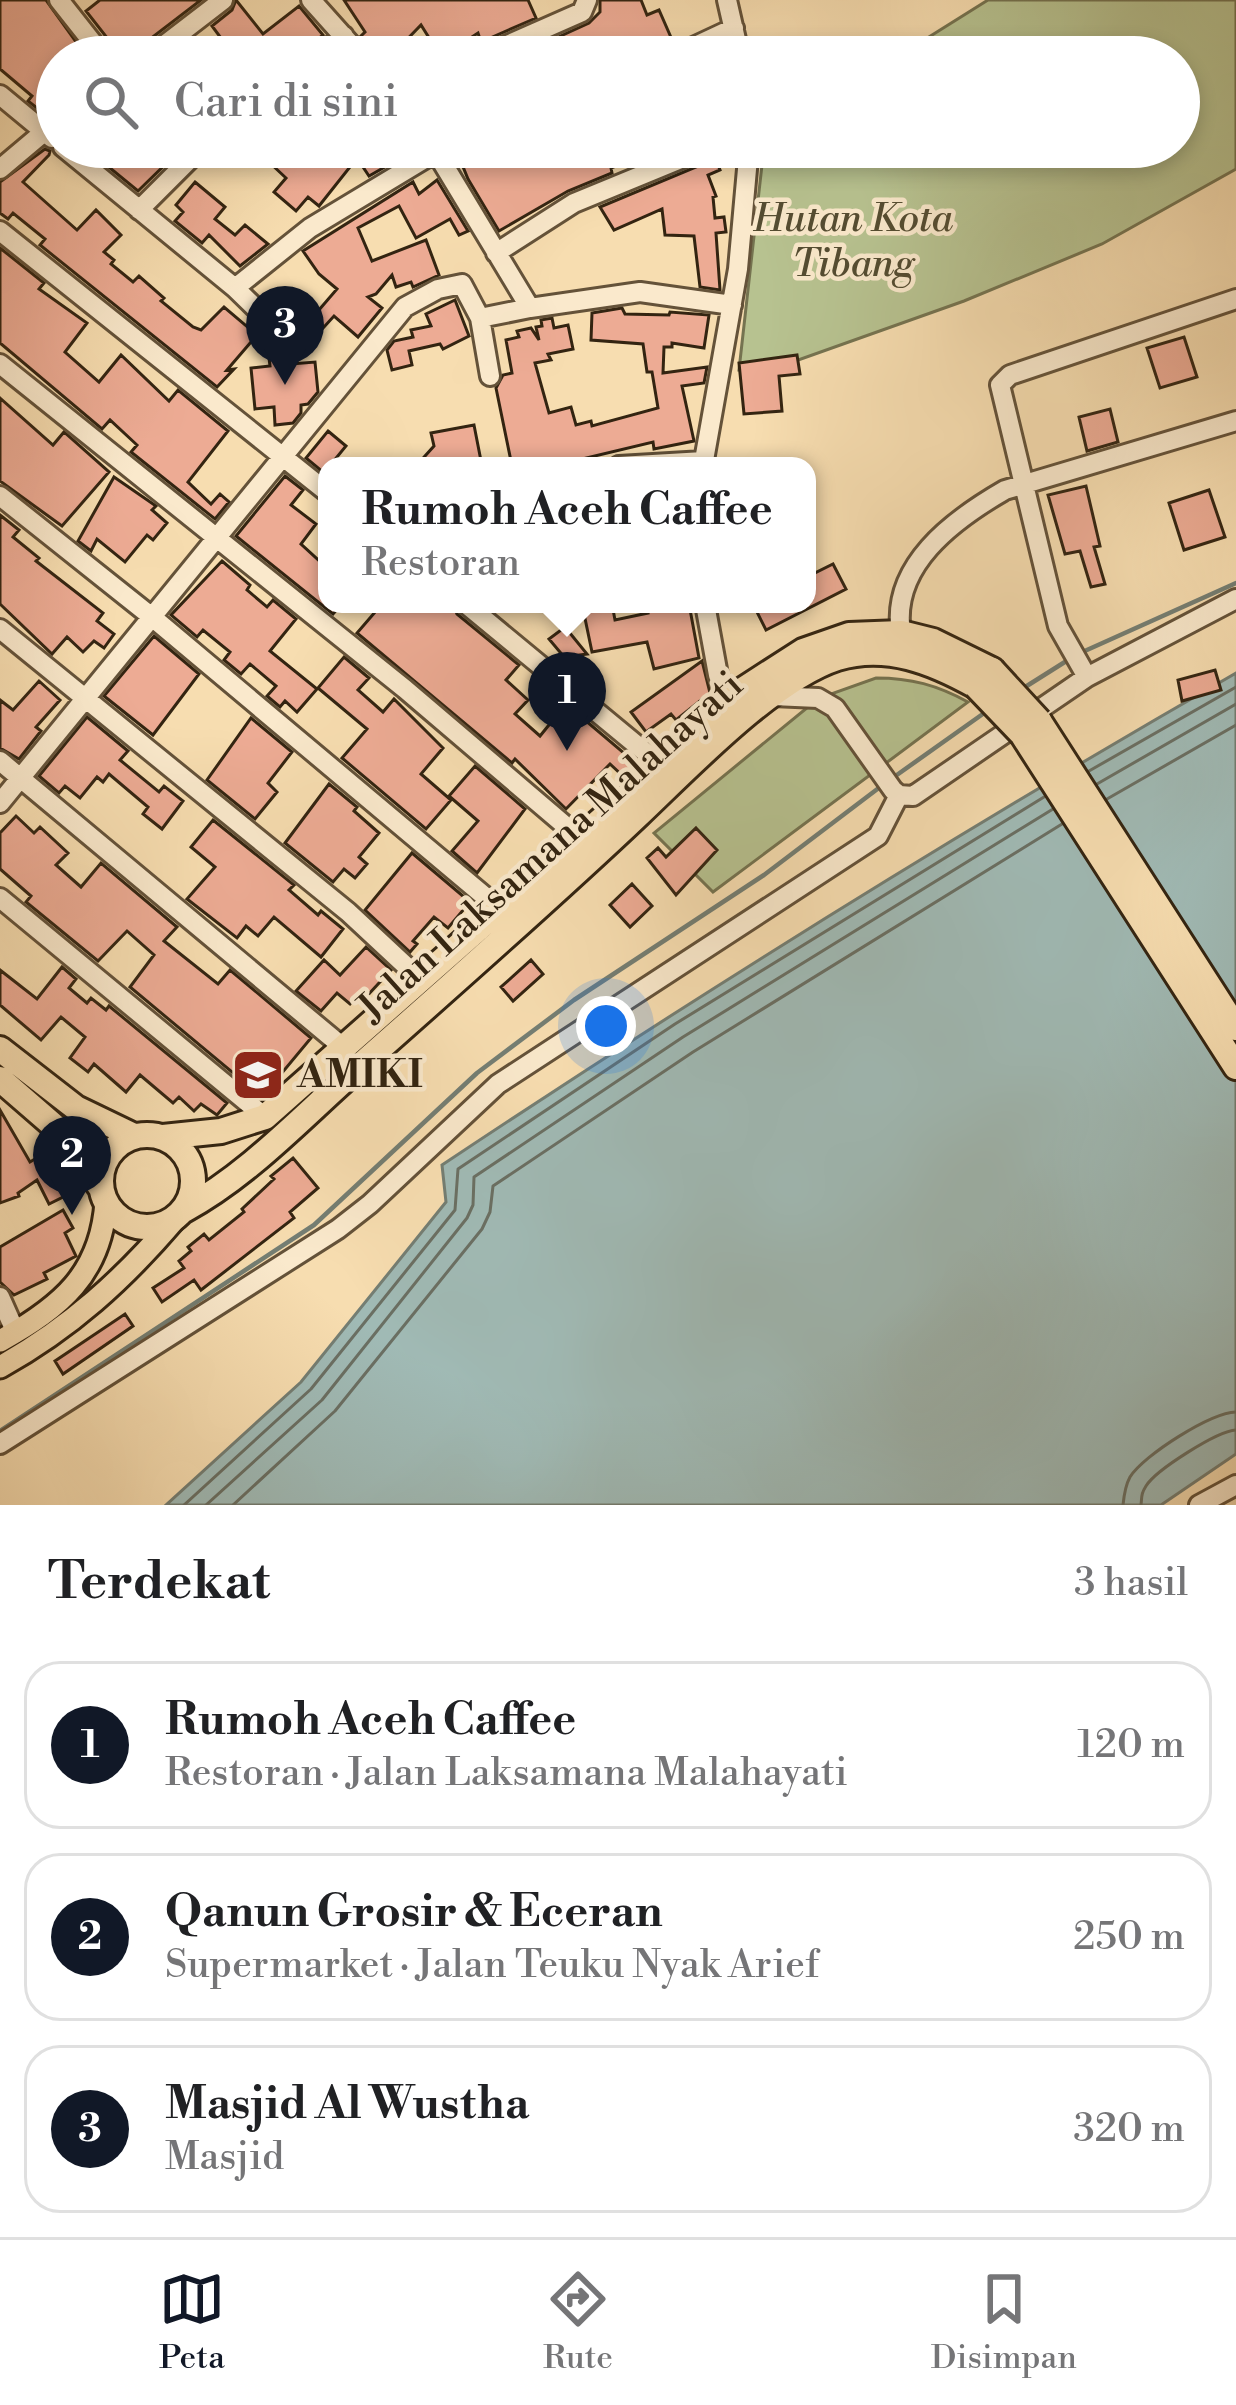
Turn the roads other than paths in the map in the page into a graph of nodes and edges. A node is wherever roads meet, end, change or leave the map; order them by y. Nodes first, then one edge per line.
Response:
1 (59, 0) edge
2 (310, 0) edge
3 (587, 0) edge
4 (727, 0) edge
5 (216, 2) edge
6 (734, 28) junction
7 (87, 36) edge
8 (174, 36) edge
9 (344, 36) edge
10 (528, 36) edge
11 (717, 36) edge
12 (736, 36) edge
13 (0, 95) edge
14 (36, 121) edge
15 (36, 147) edge
16 (92, 168) edge
17 (181, 168) edge
18 (404, 168) edge
19 (445, 168) edge
20 (659, 168) edge
21 (747, 168) edge
22 (0, 169) edge
23 (139, 210) junction
24 (0, 231) edge
25 (496, 253) junction
26 (235, 288) junction
27 (1236, 299) edge
28 (733, 305) junction
29 (530, 308) junction
30 (480, 318) junction
31 (274, 326) dead end
32 (0, 364) edge
33 (490, 376) dead end
34 (1236, 421) edge
35 (704, 457) edge
36 (285, 458) junction
37 (318, 485) edge
38 (1025, 486) junction
39 (0, 496) edge
40 (218, 539) junction
41 (1236, 599) edge
42 (477, 613) edge
43 (707, 613) edge
44 (152, 617) junction
45 (0, 629) edge
46 (901, 633) junction
47 (1083, 670) junction
48 (984, 678) junction
49 (773, 697) junction
50 (86, 698) junction
51 (727, 700) junction
52 (0, 761) edge
53 (662, 766) junction
54 (20, 778) junction
55 (1064, 779) junction
56 (896, 793) junction
57 (0, 802) edge
58 (588, 845) junction
59 (0, 898) edge
60 (501, 910) junction
61 (421, 980) junction
62 (1236, 1028) edge
63 (344, 1048) junction
64 (0, 1049) edge
65 (1236, 1067) edge
66 (0, 1079) edge
67 (265, 1117) junction
68 (134, 1136) junction
69 (163, 1137) junction
70 (104, 1195) junction
71 (180, 1214) junction
72 (0, 1297) edge
73 (8, 1337) edge
74 (0, 1367) edge
75 (0, 1444) edge
76 (1236, 1485) edge
77 (1199, 1505) edge

1 - 7 street
2 - 9 street
3 - 10 street
4 - 6 street
5 - 8 street
6 - 11 street
6 - 12 street
13 - 14 street
15 - 22 street
16 - 23 street
17 - 23 street
18 - 26 street
19 - 25 street
20 - 25 street
21 - 28 street
23 - 26 street
24 - 36 street
25 - 29 street
26 - 31 street
27 - 38 street
28 - 29 street
28 - 35 street
29 - 30 street
30 - 33 street
30 - 36 street
32 - 40 street
34 - 38 street
36 - 37 street
36 - 40 street
38 - 46 street
38 - 47 street
39 - 44 street
40 - 44 street
40 - 58 street
41 - 47 street
42 - 53 street
43 - 51 street
44 - 50 street
44 - 60 street
45 - 50 street
46 - 48 highway, Jalan Laksamana Malahayati
46 - 51 highway, Jalan Laksamana Malahayati
47 - 56 street
48 - 49 highway, Jalan Laksamana Malahayati
48 - 55 highway, Jalan Laksamana Malahayati, bridge
49 - 56 street
49 - 58 highway, Jalan Laksamana Malahayati
50 - 54 street
50 - 61 street
51 - 53 highway, Jalan Laksamana Malahayati
52 - 54 street
53 - 58 highway, Jalan Laksamana Malahayati
54 - 57 street
54 - 63 street
55 - 62 highway, Jalan Laksamana Malahayati
55 - 65 highway, Jalan Laksamana Malahayati
56 - 75 street
58 - 60 highway, Jalan Laksamana Malahayati
58 - 71 highway, Jalan Laksamana Malahayati
59 - 67 street
60 - 61 highway, Jalan Laksamana Malahayati
61 - 63 highway, Jalan Laksamana Malahayati
63 - 67 highway, Jalan Laksamana Malahayati
64 - 68 highway
66 - 70 highway
67 - 69 highway, Jalan Laksamana Malahayati
68 - 69 highway
68 - 70 highway
69 - 71 highway
70 - 71 highway
70 - 73 main road
71 - 74 main road
72 - 73 street
76 - 77 street

